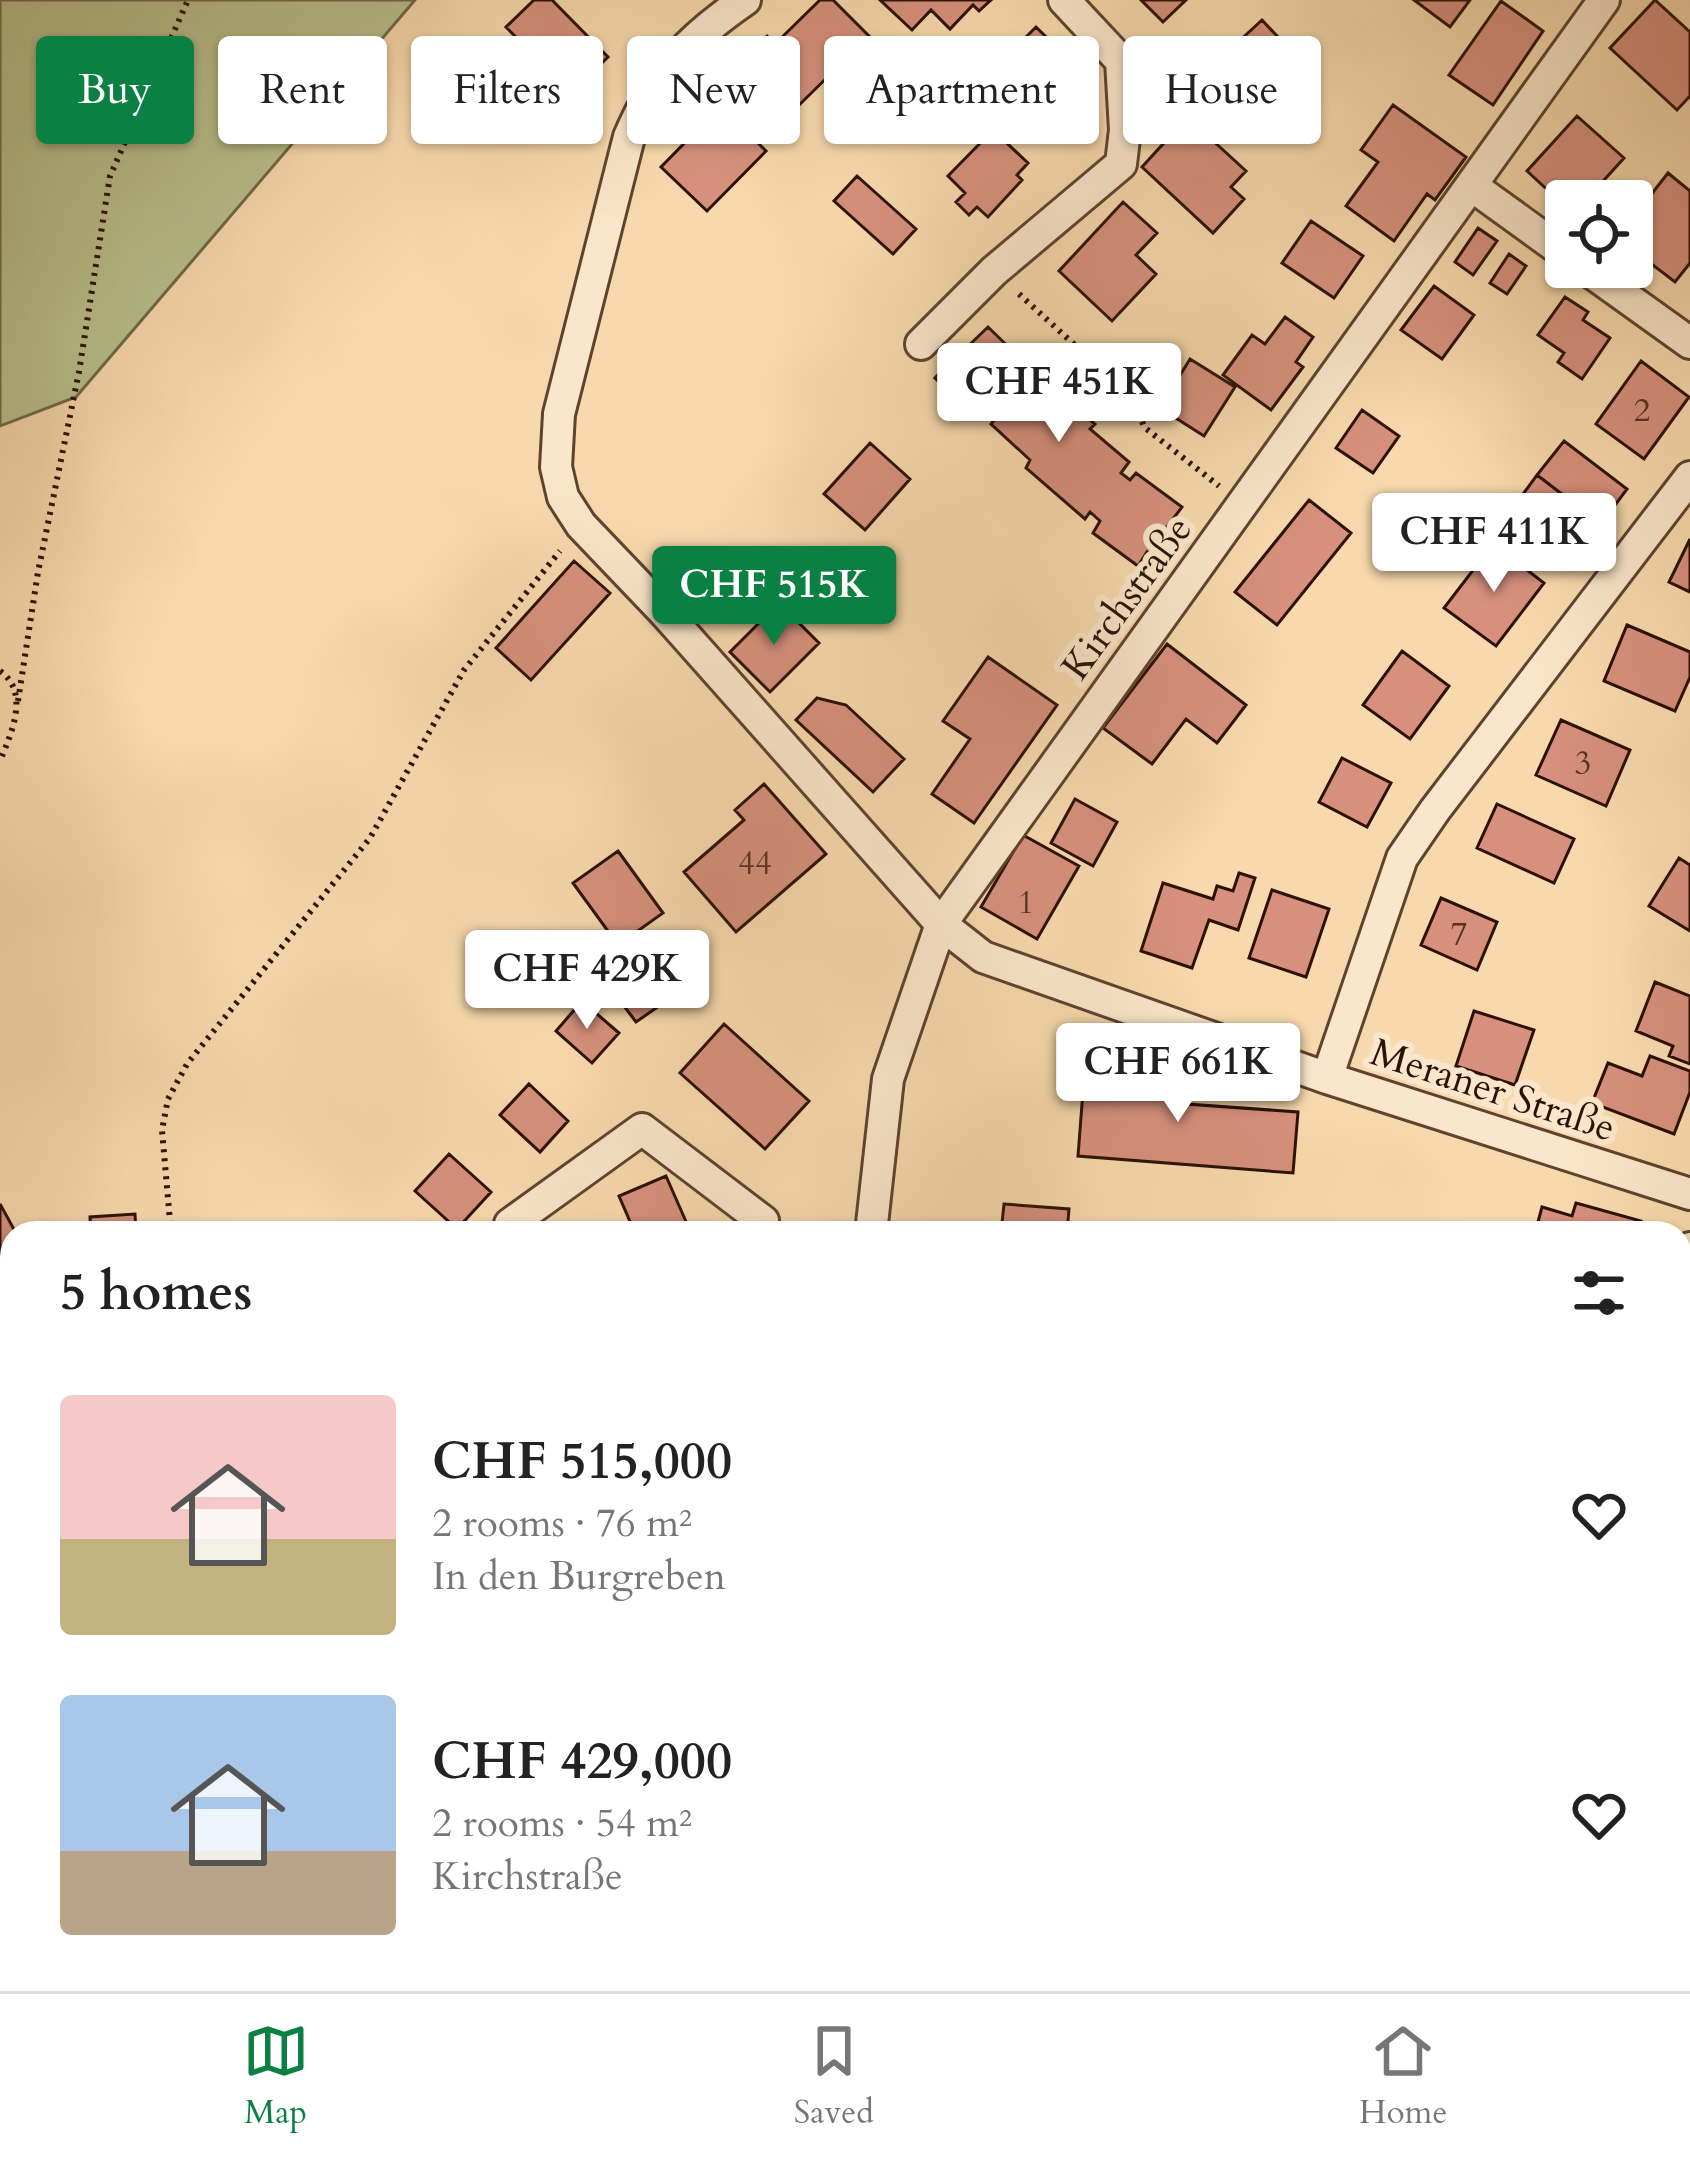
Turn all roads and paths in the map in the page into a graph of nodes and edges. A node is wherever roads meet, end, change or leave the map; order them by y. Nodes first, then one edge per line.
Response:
1 (188, 0) edge
2 (745, 0) edge
3 (1064, 0) edge
4 (1586, 8) edge
5 (1472, 186) junction
6 (1545, 239) edge
7 (994, 271) junction
8 (1613, 288) edge
9 (1690, 343) edge
10 (921, 344) dead end
11 (1690, 477) edge
12 (1243, 505) junction
13 (581, 525) junction
14 (0, 670) edge
15 (18, 701) junction
16 (0, 761) edge
17 (941, 924) junction
18 (1327, 1078) junction
19 (1690, 1194) edge
20 (170, 1221) edge
21 (514, 1221) edge
22 (763, 1221) edge
23 (872, 1221) edge

1 - 15 path
2 - 13 street, Meraner Straße
3 - 7 street
4 - 5 street, Kirchstraße
5 - 6 street
5 - 12 street, Kirchstraße
7 - 10 street
7 - 12 path
8 - 9 street
11 - 18 street
12 - 17 street, Kirchstraße
13 - 17 street, Meraner Straße
13 - 20 path
14 - 15 path
15 - 16 path
17 - 18 street, Meraner Straße
17 - 23 street, Kirchstraße
18 - 19 street, Meraner Straße
21 - 22 street

